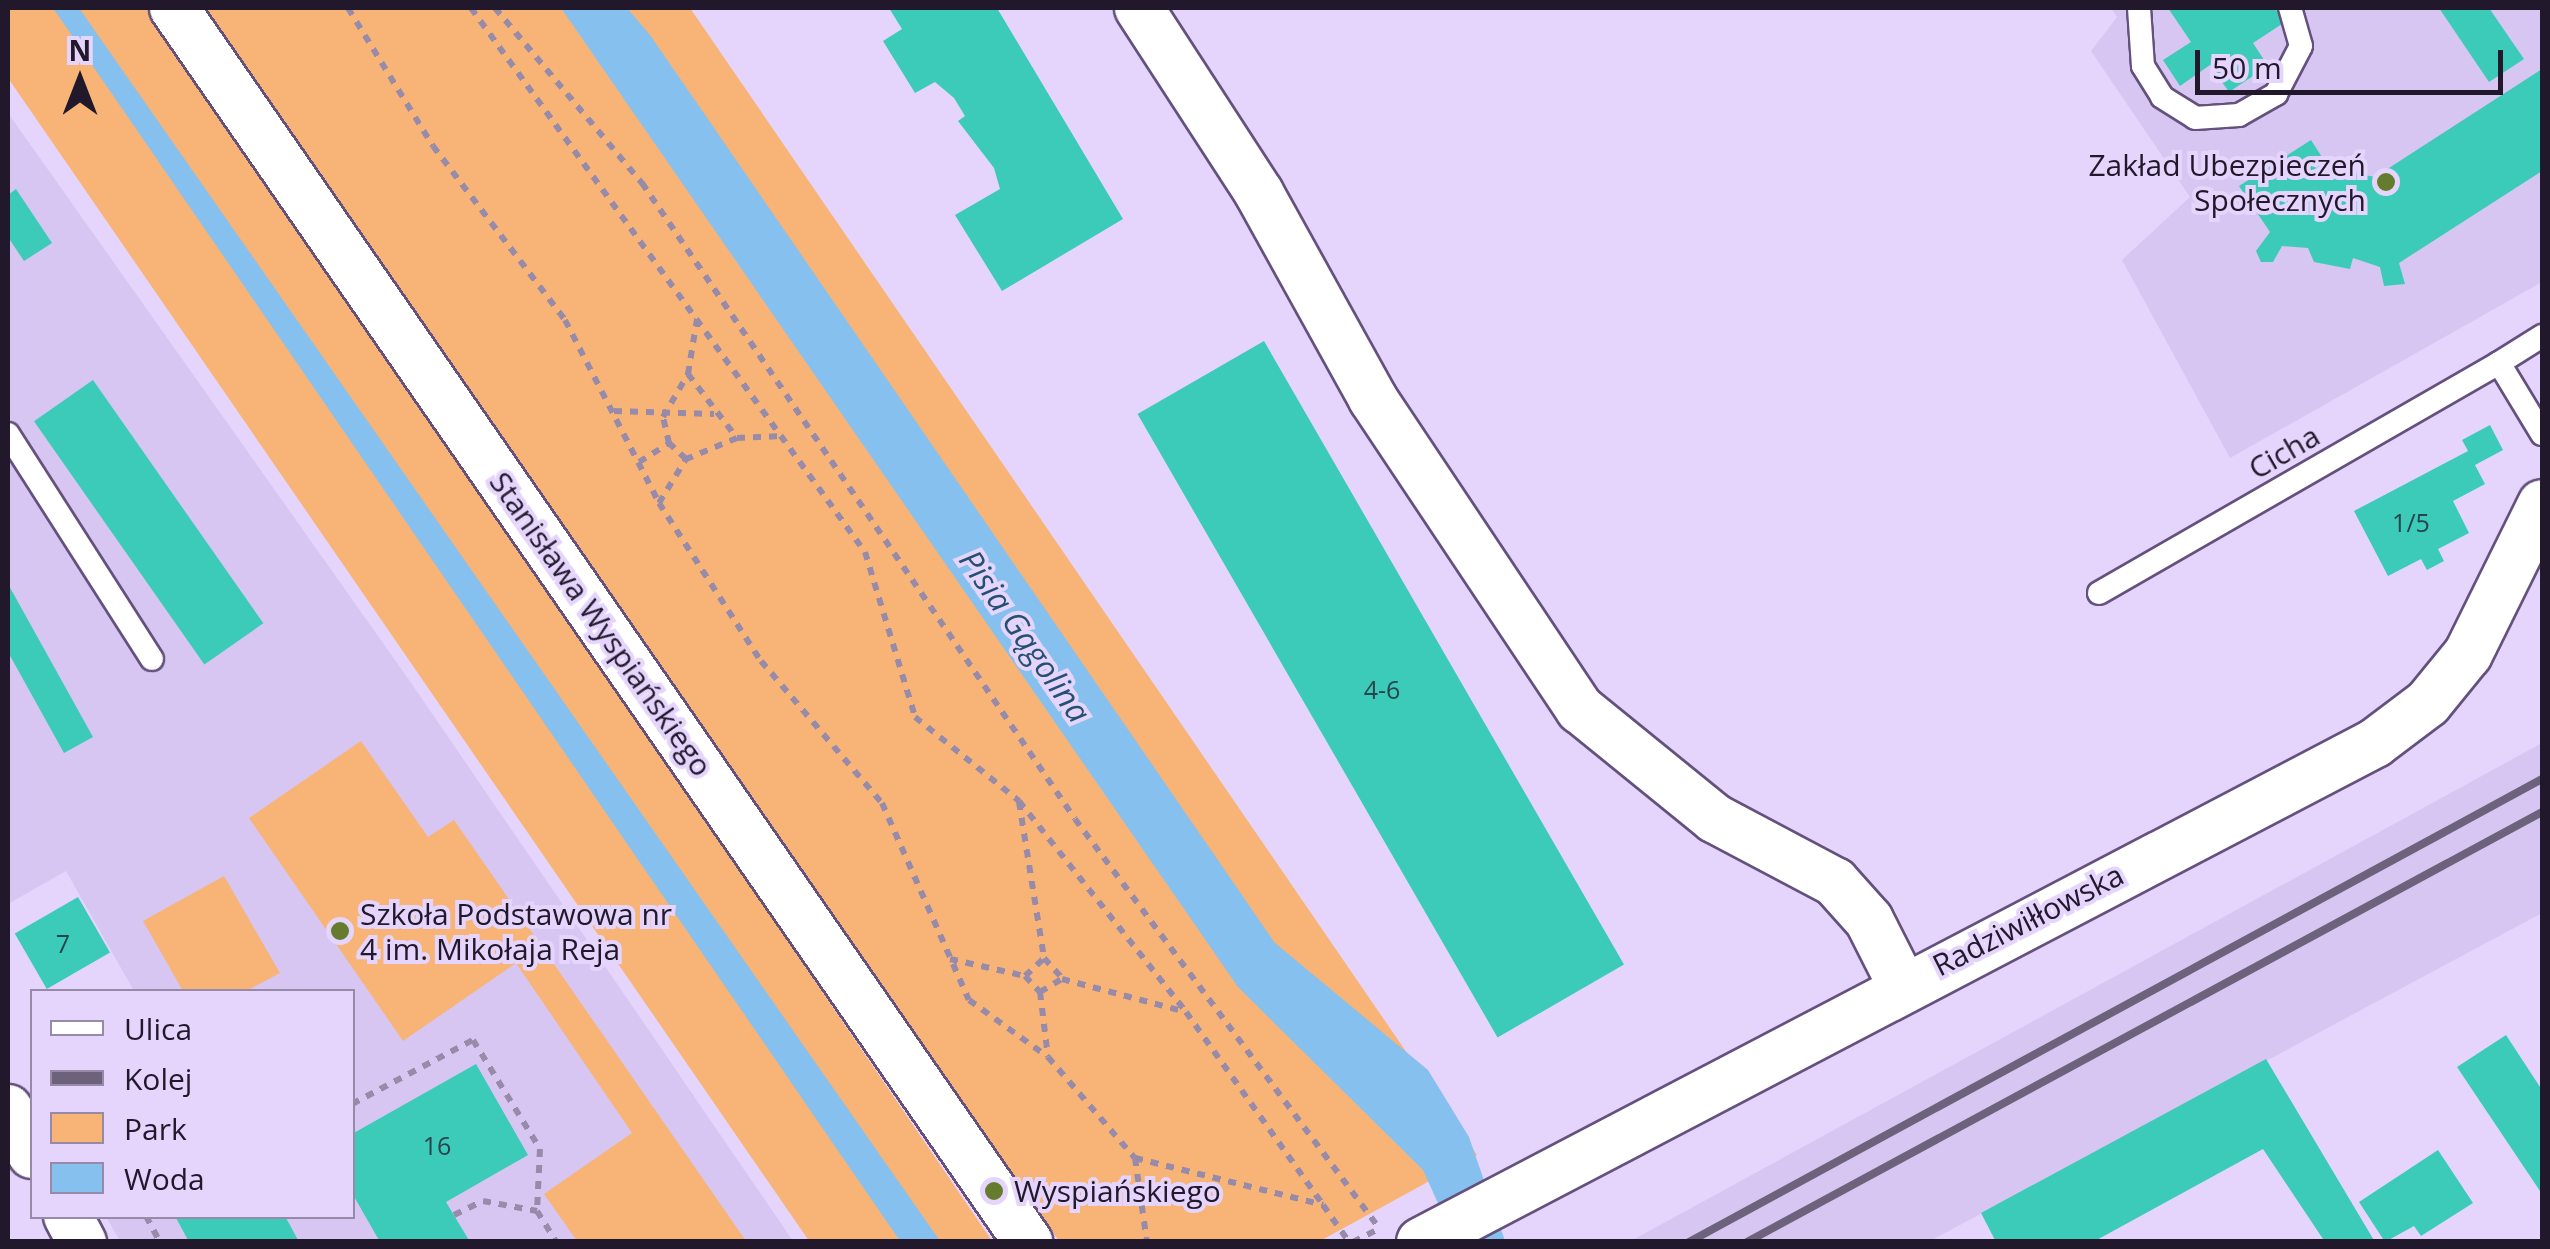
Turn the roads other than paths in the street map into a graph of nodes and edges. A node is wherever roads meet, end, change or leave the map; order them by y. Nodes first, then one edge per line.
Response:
1 (174, 8) edge
2 (1139, 8) edge
3 (2139, 8) edge
4 (2290, 8) edge
5 (2542, 336) edge
6 (2498, 364) junction
7 (8, 434) edge
8 (2542, 434) edge
9 (2542, 504) edge
10 (2099, 593) dead end
11 (152, 659) dead end
12 (1902, 985) junction
13 (8, 1110) edge
14 (30, 1150) edge
15 (70, 1219) edge
16 (1412, 1235) edge
17 (82, 1242) edge
18 (1028, 1242) edge

1 - 18 street, Stanisława Wyspiańskiego
2 - 12 street
3 - 4 lane
5 - 6 lane, Cicha
6 - 8 lane
6 - 10 lane, Cicha
7 - 11 lane
9 - 12 street, Radziwiłłowska
12 - 16 street, Radziwiłłowska
13 - 14 street
15 - 17 street

